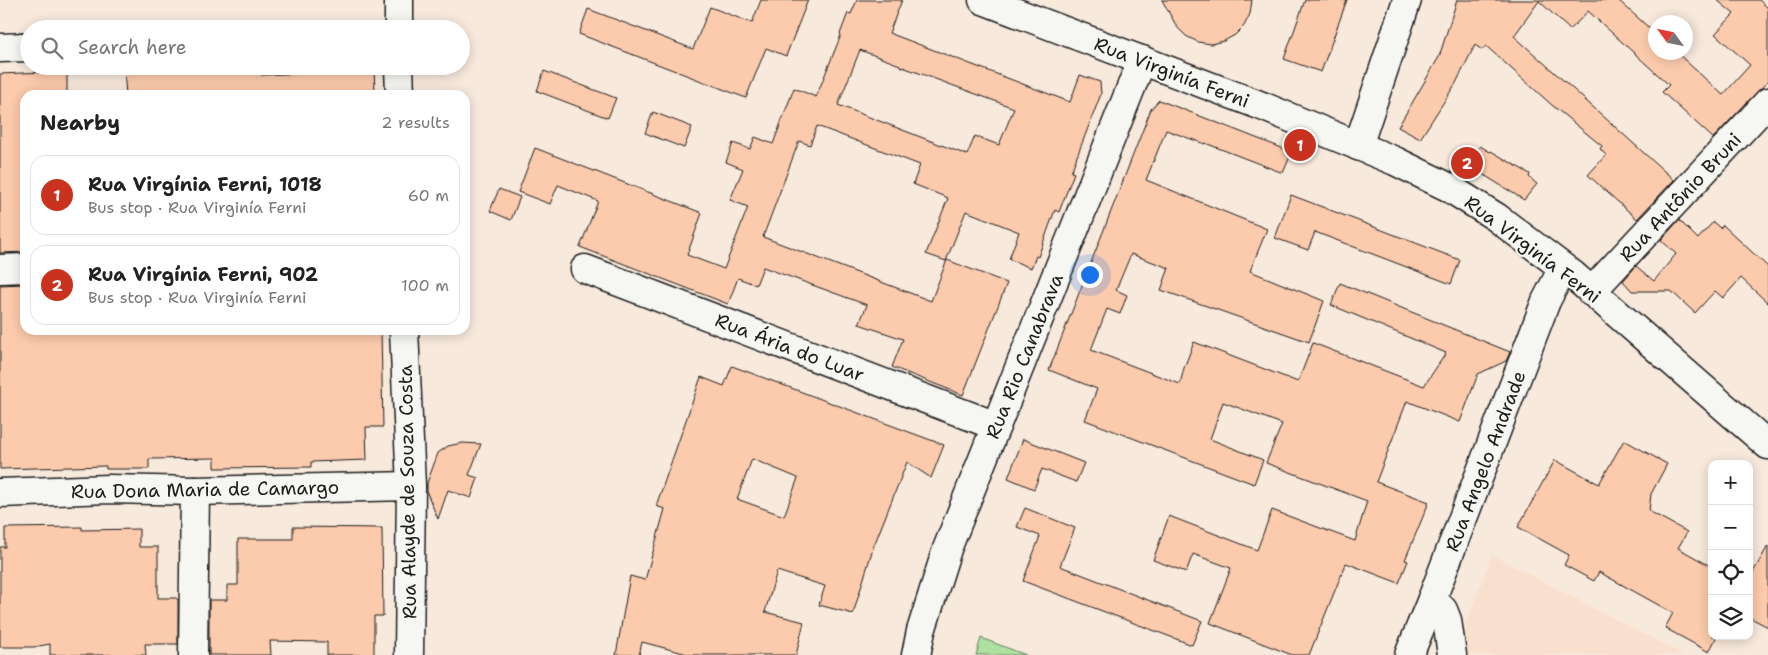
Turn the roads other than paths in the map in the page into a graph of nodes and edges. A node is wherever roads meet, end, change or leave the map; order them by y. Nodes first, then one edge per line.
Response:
1 (398, 0) edge
2 (984, 0) edge
3 (1407, 0) edge
4 (399, 20) edge
5 (20, 47) edge
6 (0, 48) edge
7 (1142, 60) junction
8 (399, 75) edge
9 (400, 90) edge
10 (1768, 102) edge
11 (1358, 146) junction
12 (20, 268) edge
13 (1563, 268) junction
14 (0, 269) edge
15 (584, 269) dead end
16 (1591, 292) junction
17 (404, 335) edge
18 (996, 426) junction
19 (1768, 445) edge
20 (411, 486) junction
21 (195, 491) junction
22 (0, 492) edge
23 (1432, 599) junction
24 (193, 655) edge
25 (409, 655) edge
26 (916, 655) edge
27 (1409, 655) edge
28 (1452, 655) edge

1 - 4 street
2 - 7 street, Rua Virginía Ferni
3 - 11 street
5 - 6 street
7 - 11 street, Rua Virginía Ferni
7 - 18 street, Rua Rio Canabrava
8 - 9 street
10 - 16 street, Rua Antônio Bruni
11 - 13 street, Rua Virginía Ferni
12 - 14 street
13 - 16 street, Rua Virginía Ferni
13 - 23 street, Rua Angelo Andrade
15 - 18 street, Rua Ária do Luar
16 - 19 street, Rua Virginía Ferni
17 - 20 street, Rua Alayde de Souza Costa
18 - 26 street, Rua Rio Canabrava
20 - 21 street, Rua Dona Maria de Camargo
20 - 25 street, Rua Alayde de Souza Costa
21 - 22 street, Rua Dona Maria de Camargo
21 - 24 street
23 - 27 street, Rua Angelo Andrade
23 - 28 street

